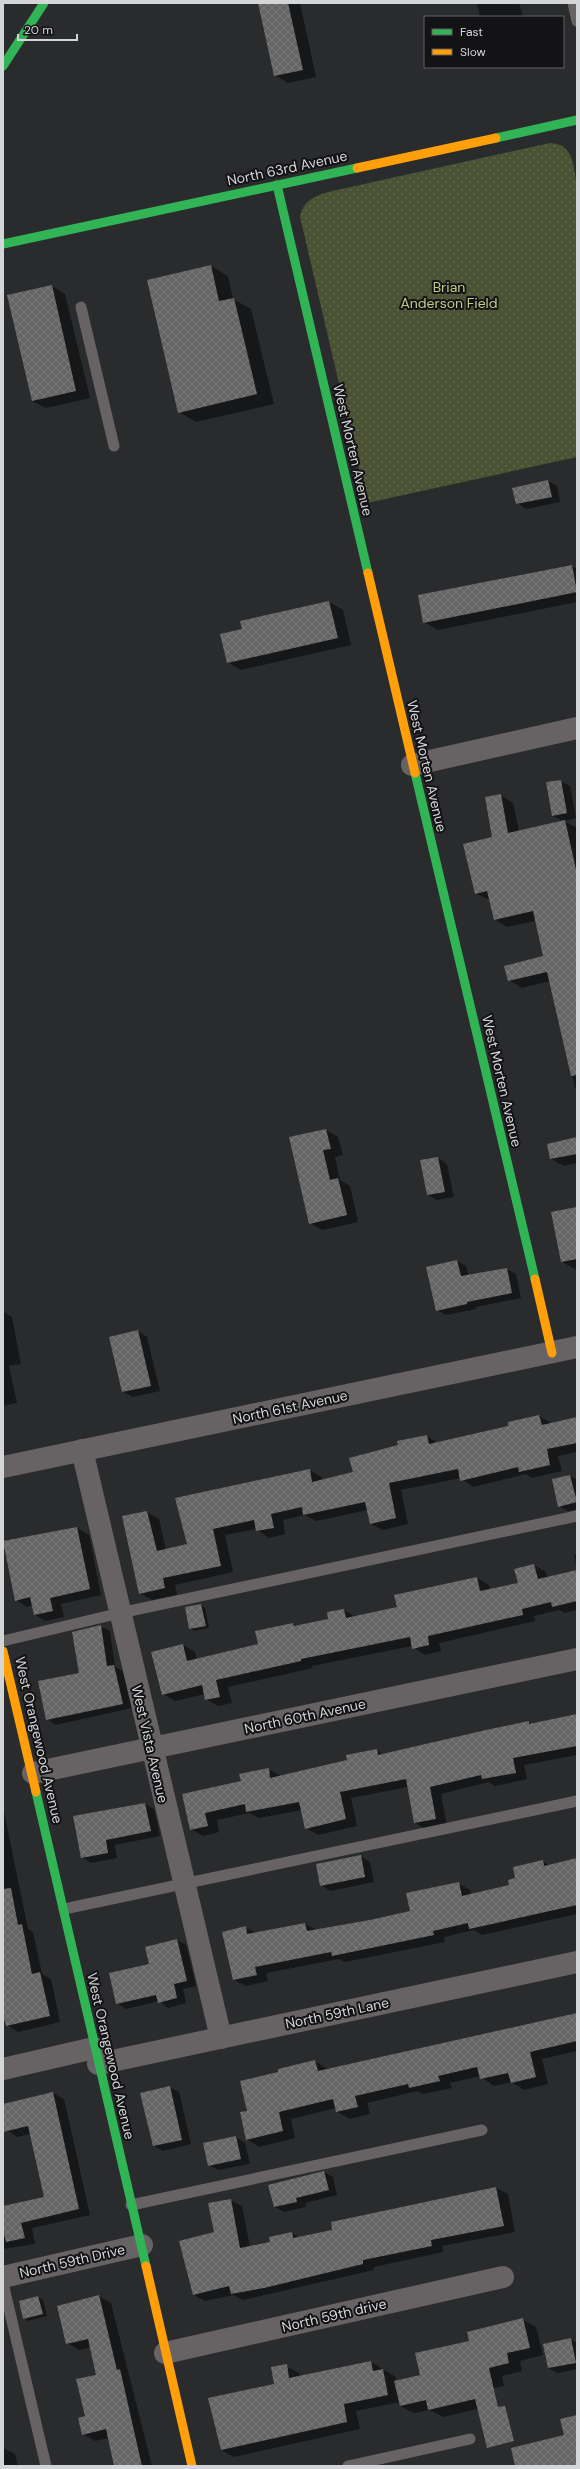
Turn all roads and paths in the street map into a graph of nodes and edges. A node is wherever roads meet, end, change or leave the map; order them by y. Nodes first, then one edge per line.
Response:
1 (44, 3) edge
2 (573, 3) edge
3 (577, 21) edge
4 (3, 66) edge
5 (577, 121) edge
6 (277, 185) junction
7 (3, 244) edge
8 (81, 308) dead end
9 (114, 446) dead end
10 (577, 728) edge
11 (412, 765) junction
12 (577, 1347) edge
13 (552, 1352) junction
14 (82, 1450) junction
15 (3, 1467) edge
16 (577, 1516) edge
17 (120, 1613) junction
18 (3, 1640) edge
19 (3, 1651) edge
20 (577, 1659) edge
21 (151, 1749) junction
22 (33, 1772) junction
23 (577, 1801) edge
24 (184, 1884) junction
25 (64, 1909) junction
26 (577, 1962) edge
27 (220, 2038) junction
28 (96, 2056) junction
29 (3, 2069) edge
30 (482, 2130) dead end
31 (131, 2205) junction
32 (142, 2245) junction
33 (3, 2277) edge
34 (502, 2277) dead end
35 (3, 2283) edge
36 (165, 2353) junction
37 (470, 2439) dead end
38 (46, 2466) edge
39 (192, 2466) edge
40 (348, 2466) edge

1 - 4 main road
2 - 3 lane
5 - 6 main road, North 63rd Avenue
6 - 7 main road, North 63rd Avenue
6 - 11 main road, West Morten Avenue
8 - 9 lane
10 - 11 street
11 - 13 main road, West Morten Avenue
12 - 13 street, North 61st Avenue
13 - 14 street, North 61st Avenue
14 - 15 street, North 61st Avenue
14 - 17 street, West Vista Avenue
16 - 17 lane
17 - 18 lane
17 - 21 street, West Vista Avenue
19 - 22 main road, West Orangewood Avenue
20 - 21 street, North 60th Avenue
21 - 22 street, North 60th Avenue
21 - 24 street, West Vista Avenue
22 - 25 main road, West Orangewood Avenue
23 - 24 lane
24 - 25 lane
24 - 27 street, West Vista Avenue
25 - 28 main road, West Orangewood Avenue
26 - 27 street, North 59th Lane
27 - 28 street, North 59th Lane
28 - 29 street, North 59th Lane
28 - 31 main road, West Orangewood Avenue
30 - 31 lane
31 - 32 main road, West Orangewood Avenue
32 - 33 street, North 59th Drive
32 - 36 main road, West Orangewood Avenue
34 - 36 street, North 59th drive
35 - 38 lane
36 - 39 main road, West Orangewood Avenue
37 - 40 lane

